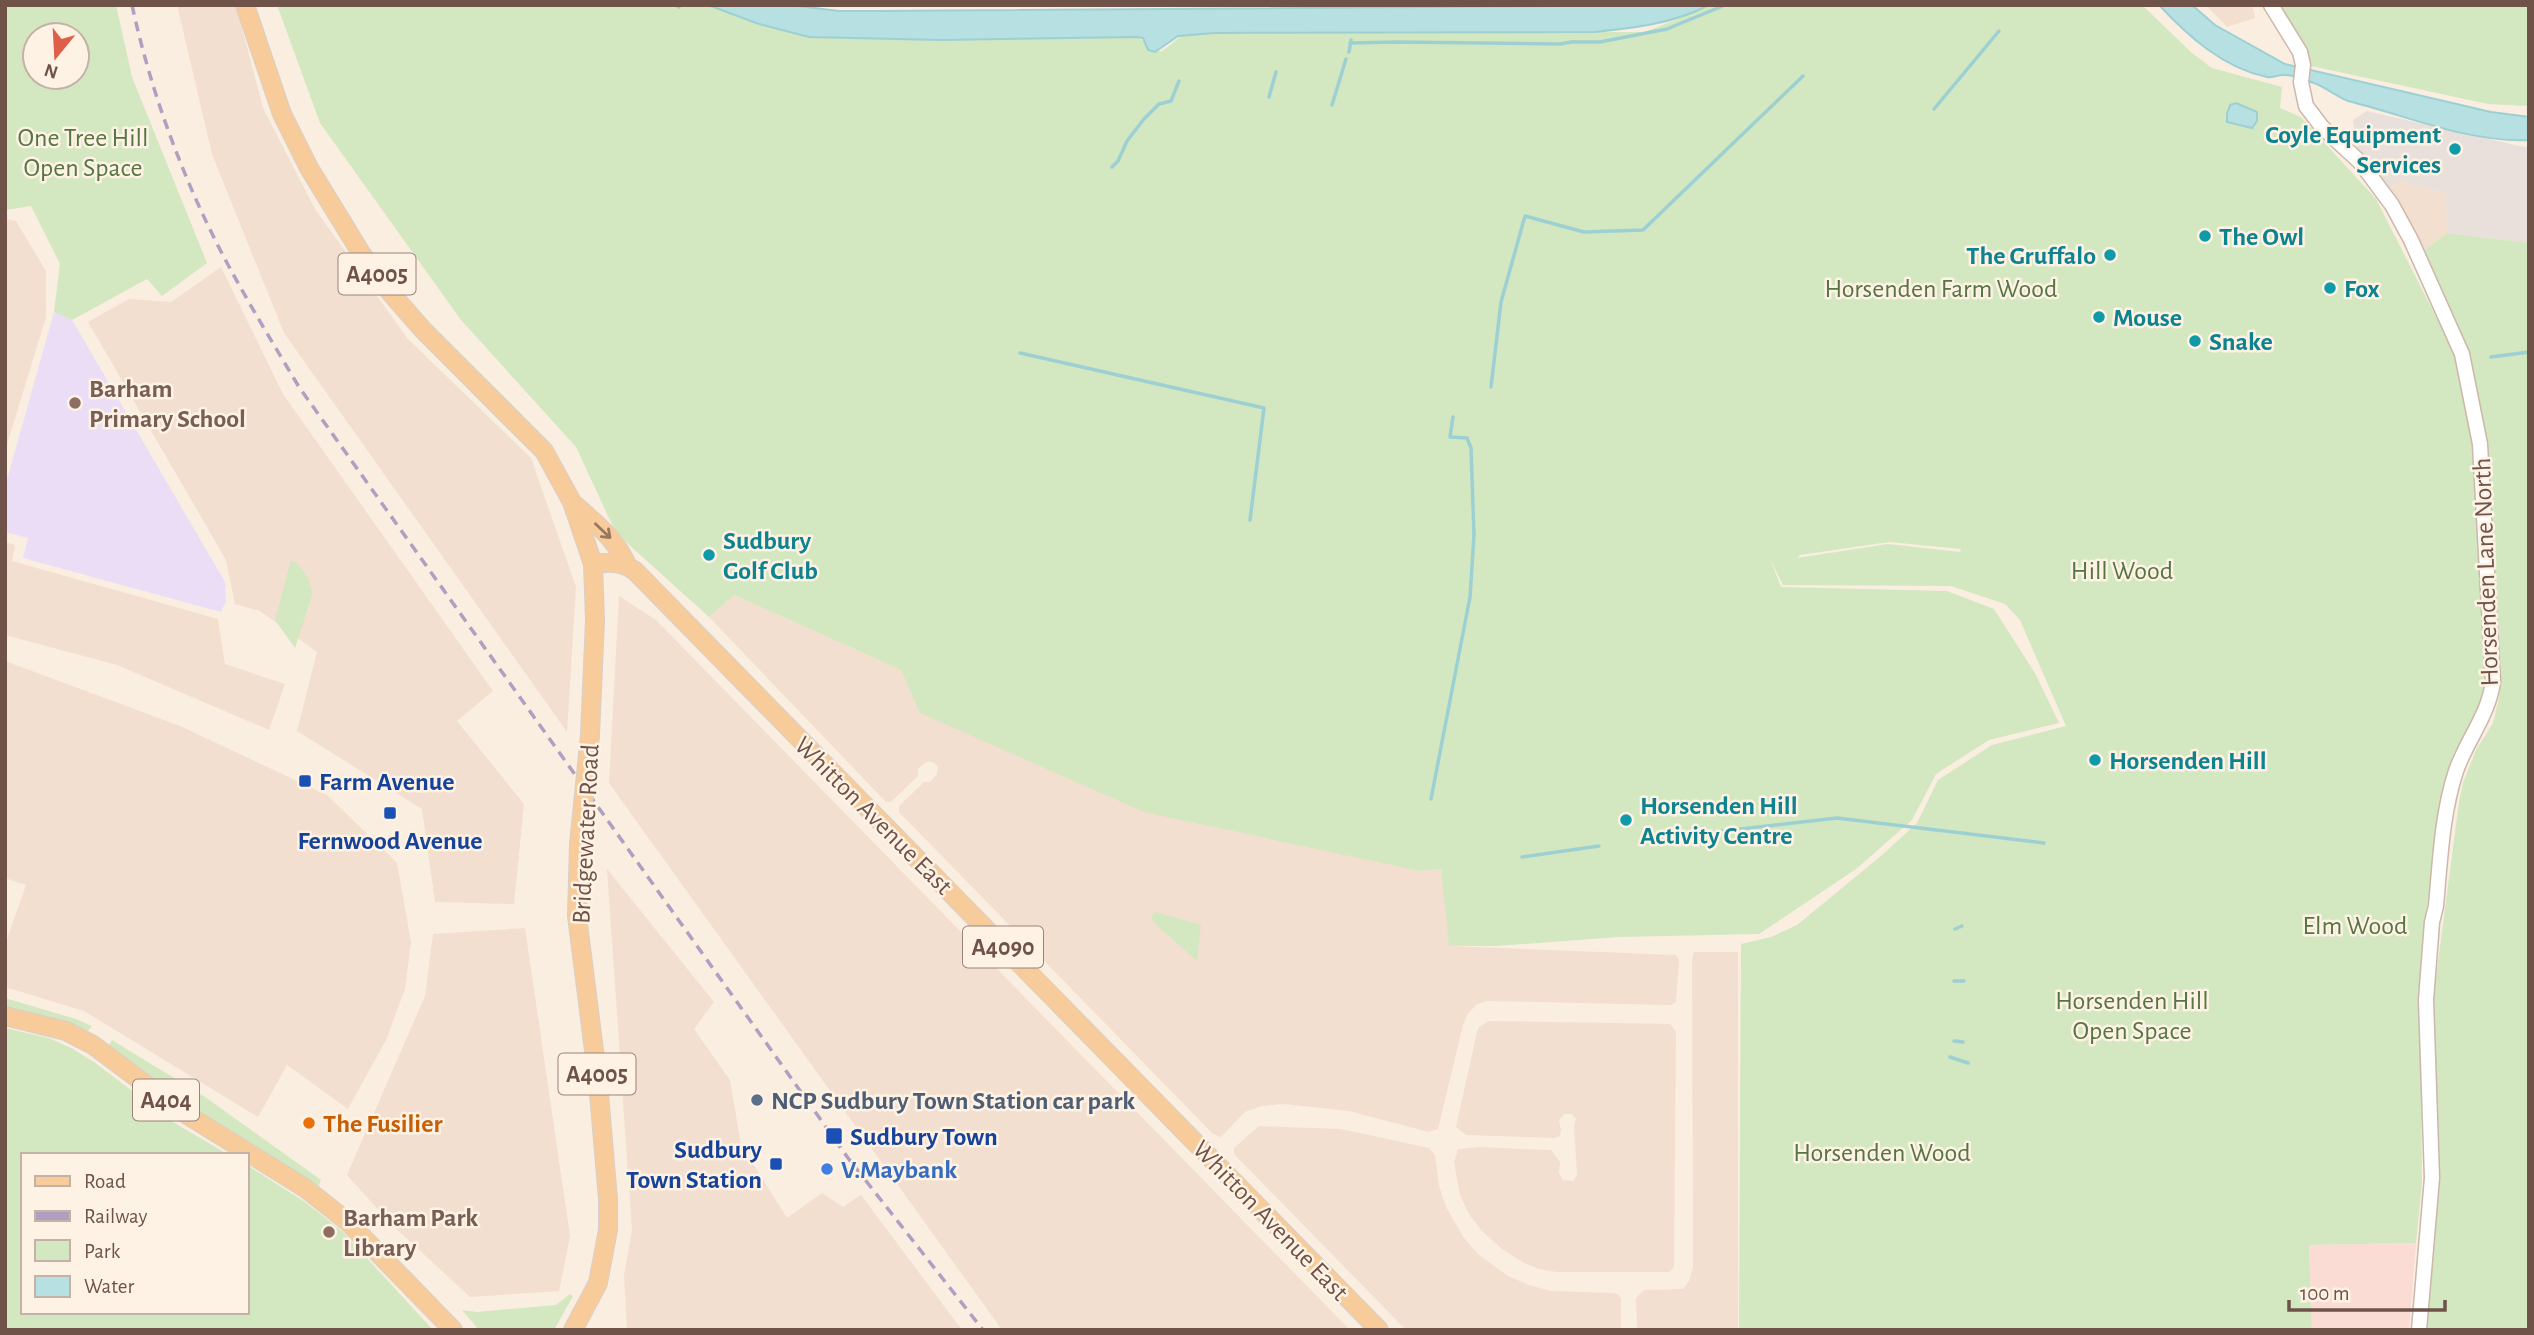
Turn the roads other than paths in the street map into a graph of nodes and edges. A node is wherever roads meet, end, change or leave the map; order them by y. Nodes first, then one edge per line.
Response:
1 (245, 5) edge
2 (2271, 5) edge
3 (572, 502) junction
4 (593, 564) junction
5 (627, 565) junction
6 (5, 1016) edge
7 (453, 1330) edge
8 (573, 1330) edge
9 (1379, 1330) edge
10 (2419, 1330) edge

1 - 3 main road, Bridgewater Road / A4005
2 - 10 street, Horsenden Lane North
3 - 4 main road, Bridgewater Road / A4005
3 -> 5 main road, Bridgewater Road / A4005
4 - 5 main road
4 - 8 main road, Bridgewater Road / A4005, bridge
5 - 9 main road, Whitton Avenue East / A4090
6 - 7 main road, A404

